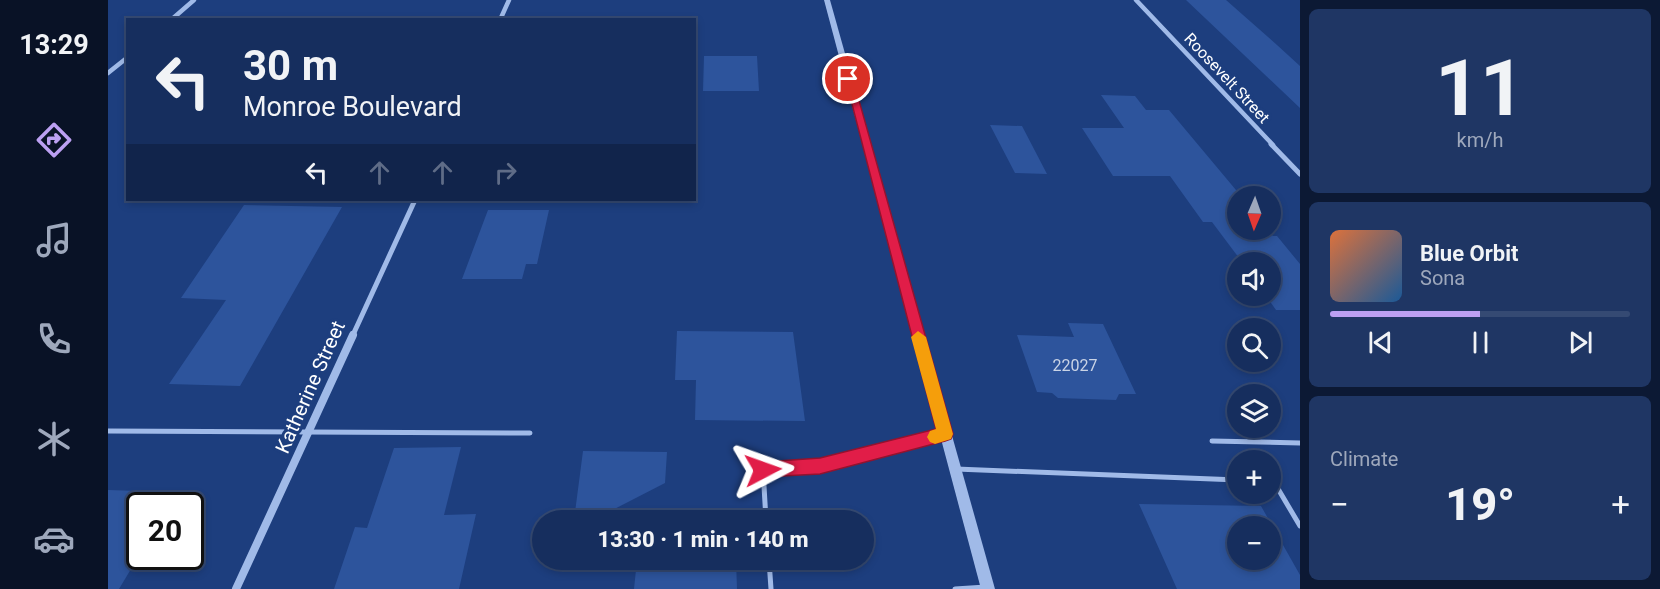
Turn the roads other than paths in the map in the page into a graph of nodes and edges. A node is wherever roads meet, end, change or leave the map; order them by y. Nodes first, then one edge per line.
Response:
1 (194, 0) edge
2 (509, 0) edge
3 (827, 0) edge
4 (1136, 0) edge
5 (173, 18) edge
6 (501, 18) edge
7 (126, 59) edge
8 (108, 73) edge
9 (1300, 174) edge
10 (415, 201) edge
11 (108, 431) edge
12 (308, 433) junction
13 (530, 433) dead end
14 (945, 434) junction
15 (1212, 441) dead end
16 (1300, 443) edge
17 (956, 469) junction
18 (1227, 480) edge
19 (1281, 494) edge
20 (765, 510) edge
21 (1300, 526) edge
22 (770, 570) edge
23 (988, 588) edge
24 (236, 589) edge
25 (771, 589) edge
26 (955, 589) edge

1 - 5 street
2 - 6 street
3 - 14 street
4 - 9 street, Roosevelt Street
7 - 8 street
10 - 12 street, Katherine Street
11 - 12 lane
12 - 13 lane
12 - 24 street, Katherine Street
14 - 17 street
14 - 20 lane
15 - 16 lane
17 - 18 lane
17 - 23 street
19 - 21 lane
22 - 25 lane
23 - 26 lane

